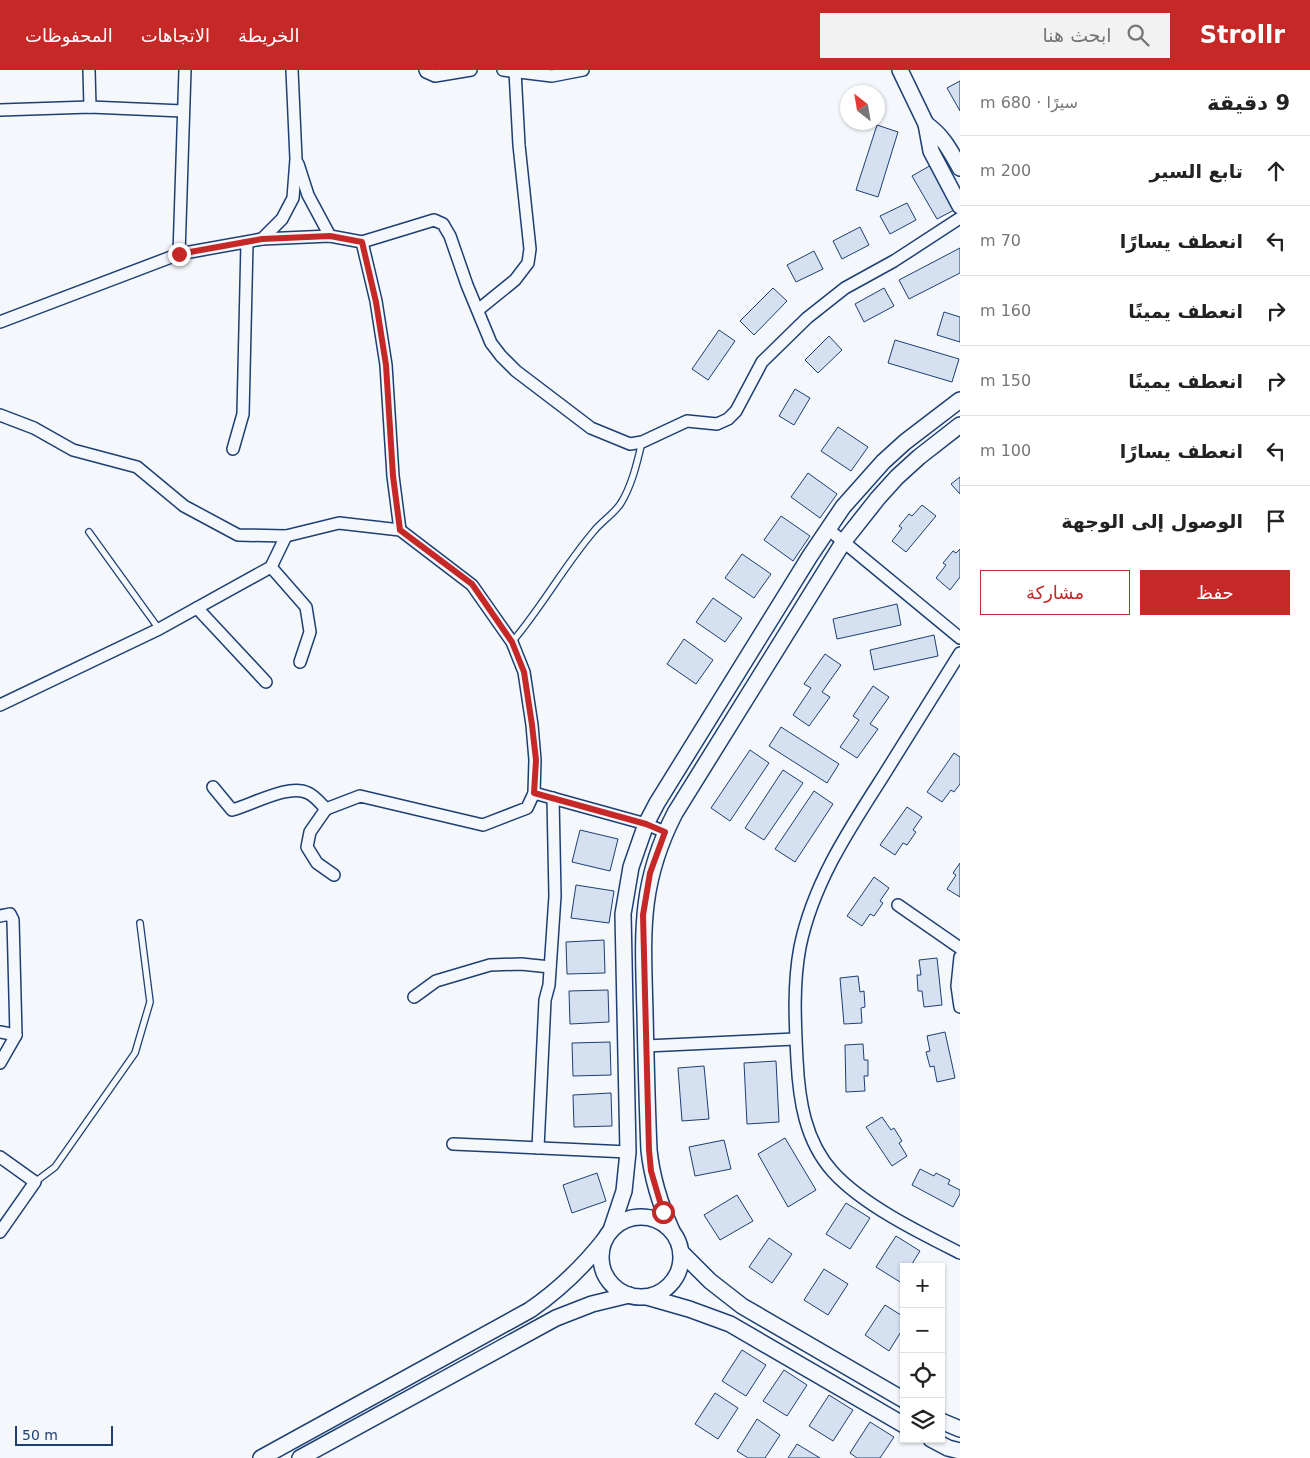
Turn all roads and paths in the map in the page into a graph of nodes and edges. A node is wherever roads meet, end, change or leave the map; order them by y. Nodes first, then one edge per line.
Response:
1 (89, 70) edge
2 (185, 70) edge
3 (292, 70) edge
4 (425, 70) edge
5 (471, 70) edge
6 (503, 70) edge
7 (583, 70) edge
8 (900, 70) edge
9 (515, 71) junction
10 (90, 108) junction
11 (0, 110) edge
12 (184, 111) junction
13 (926, 124) junction
14 (296, 159) junction
15 (959, 165) edge
16 (960, 206) edge
17 (960, 218) edge
18 (330, 236) junction
19 (262, 239) junction
20 (362, 242) junction
21 (247, 243) junction
22 (179, 254) junction
23 (478, 310) junction
24 (0, 322) edge
25 (960, 400) edge
26 (0, 415) edge
27 (960, 425) edge
28 (642, 442) junction
29 (233, 448) dead end
30 (828, 529) junction
31 (400, 530) junction
32 (89, 532) dead end
33 (286, 536) junction
34 (844, 541) junction
35 (271, 567) junction
36 (197, 608) junction
37 (159, 629) junction
38 (960, 638) edge
39 (512, 642) junction
40 (960, 653) edge
41 (300, 662) dead end
42 (266, 682) dead end
43 (0, 705) edge
44 (213, 787) dead end
45 (534, 793) junction
46 (553, 798) junction
47 (326, 809) junction
48 (646, 824) junction
49 (665, 832) junction
50 (334, 875) dead end
51 (898, 905) dead end
52 (0, 916) edge
53 (140, 923) dead end
54 (960, 948) edge
55 (960, 957) edge
56 (550, 967) junction
57 (414, 997) dead end
58 (960, 1007) edge
59 (0, 1032) edge
60 (16, 1035) junction
61 (625, 1035) junction
62 (796, 1039) junction
63 (646, 1046) junction
64 (626, 1058) junction
65 (0, 1063) edge
66 (453, 1144) dead end
67 (538, 1148) junction
68 (628, 1152) junction
69 (0, 1158) edge
70 (35, 1182) junction
71 (672, 1231) junction
72 (0, 1232) edge
73 (608, 1235) junction
74 (681, 1252) junction
75 (960, 1253) edge
76 (629, 1295) junction
77 (647, 1297) junction
78 (901, 1398) edge
79 (945, 1422) edge
80 (900, 1423) edge
81 (960, 1428) edge
82 (939, 1443) edge
83 (960, 1450) edge
84 (271, 1456) edge
85 (300, 1458) edge

1 - 10 street
2 - 12 street
3 - 14 street
4 - 5 street
6 - 9 street
7 - 9 street
8 - 13 street
9 - 23 street
10 - 11 street
10 - 12 street
12 - 22 street
13 - 15 street
13 - 16 street
14 - 18 street
14 - 19 street
17 - 28 street
18 - 19 street
18 - 20 street
19 - 21 street
20 - 23 street
20 - 31 street
21 - 22 street
21 - 29 street
22 - 24 street
23 - 28 street
25 - 30 street
26 - 33 street
27 - 34 street
28 - 39 lane
30 - 34 street
30 - 48 street
31 - 33 street
31 - 39 street
32 - 37 lane
33 - 35 street
34 - 38 street
34 - 49 street
35 - 36 street
35 - 41 street
36 - 37 street
36 - 42 street
37 - 43 street
39 - 45 street
40 - 62 street
44 - 47 street
45 - 46 street
45 - 47 street
46 - 48 street
46 - 56 street
47 - 50 street
48 - 49 street
48 - 61 street
49 - 63 street
51 - 54 street
52 - 60 street
53 - 70 lane
55 - 58 street
56 - 57 street
56 - 67 street
59 - 60 street
60 - 65 street
61 - 63 street
61 - 64 street
62 - 63 street
62 - 75 street
63 - 64 street
63 - 71 street
64 - 68 street
66 - 67 street
67 - 68 street
68 - 73 street
69 - 70 street
70 - 72 street
71 - 73 street
71 - 74 street
73 - 76 street
73 - 84 street
74 - 77 street
74 - 78 street
76 - 77 street
76 - 85 street
77 - 80 street
79 - 81 street
82 - 83 street

